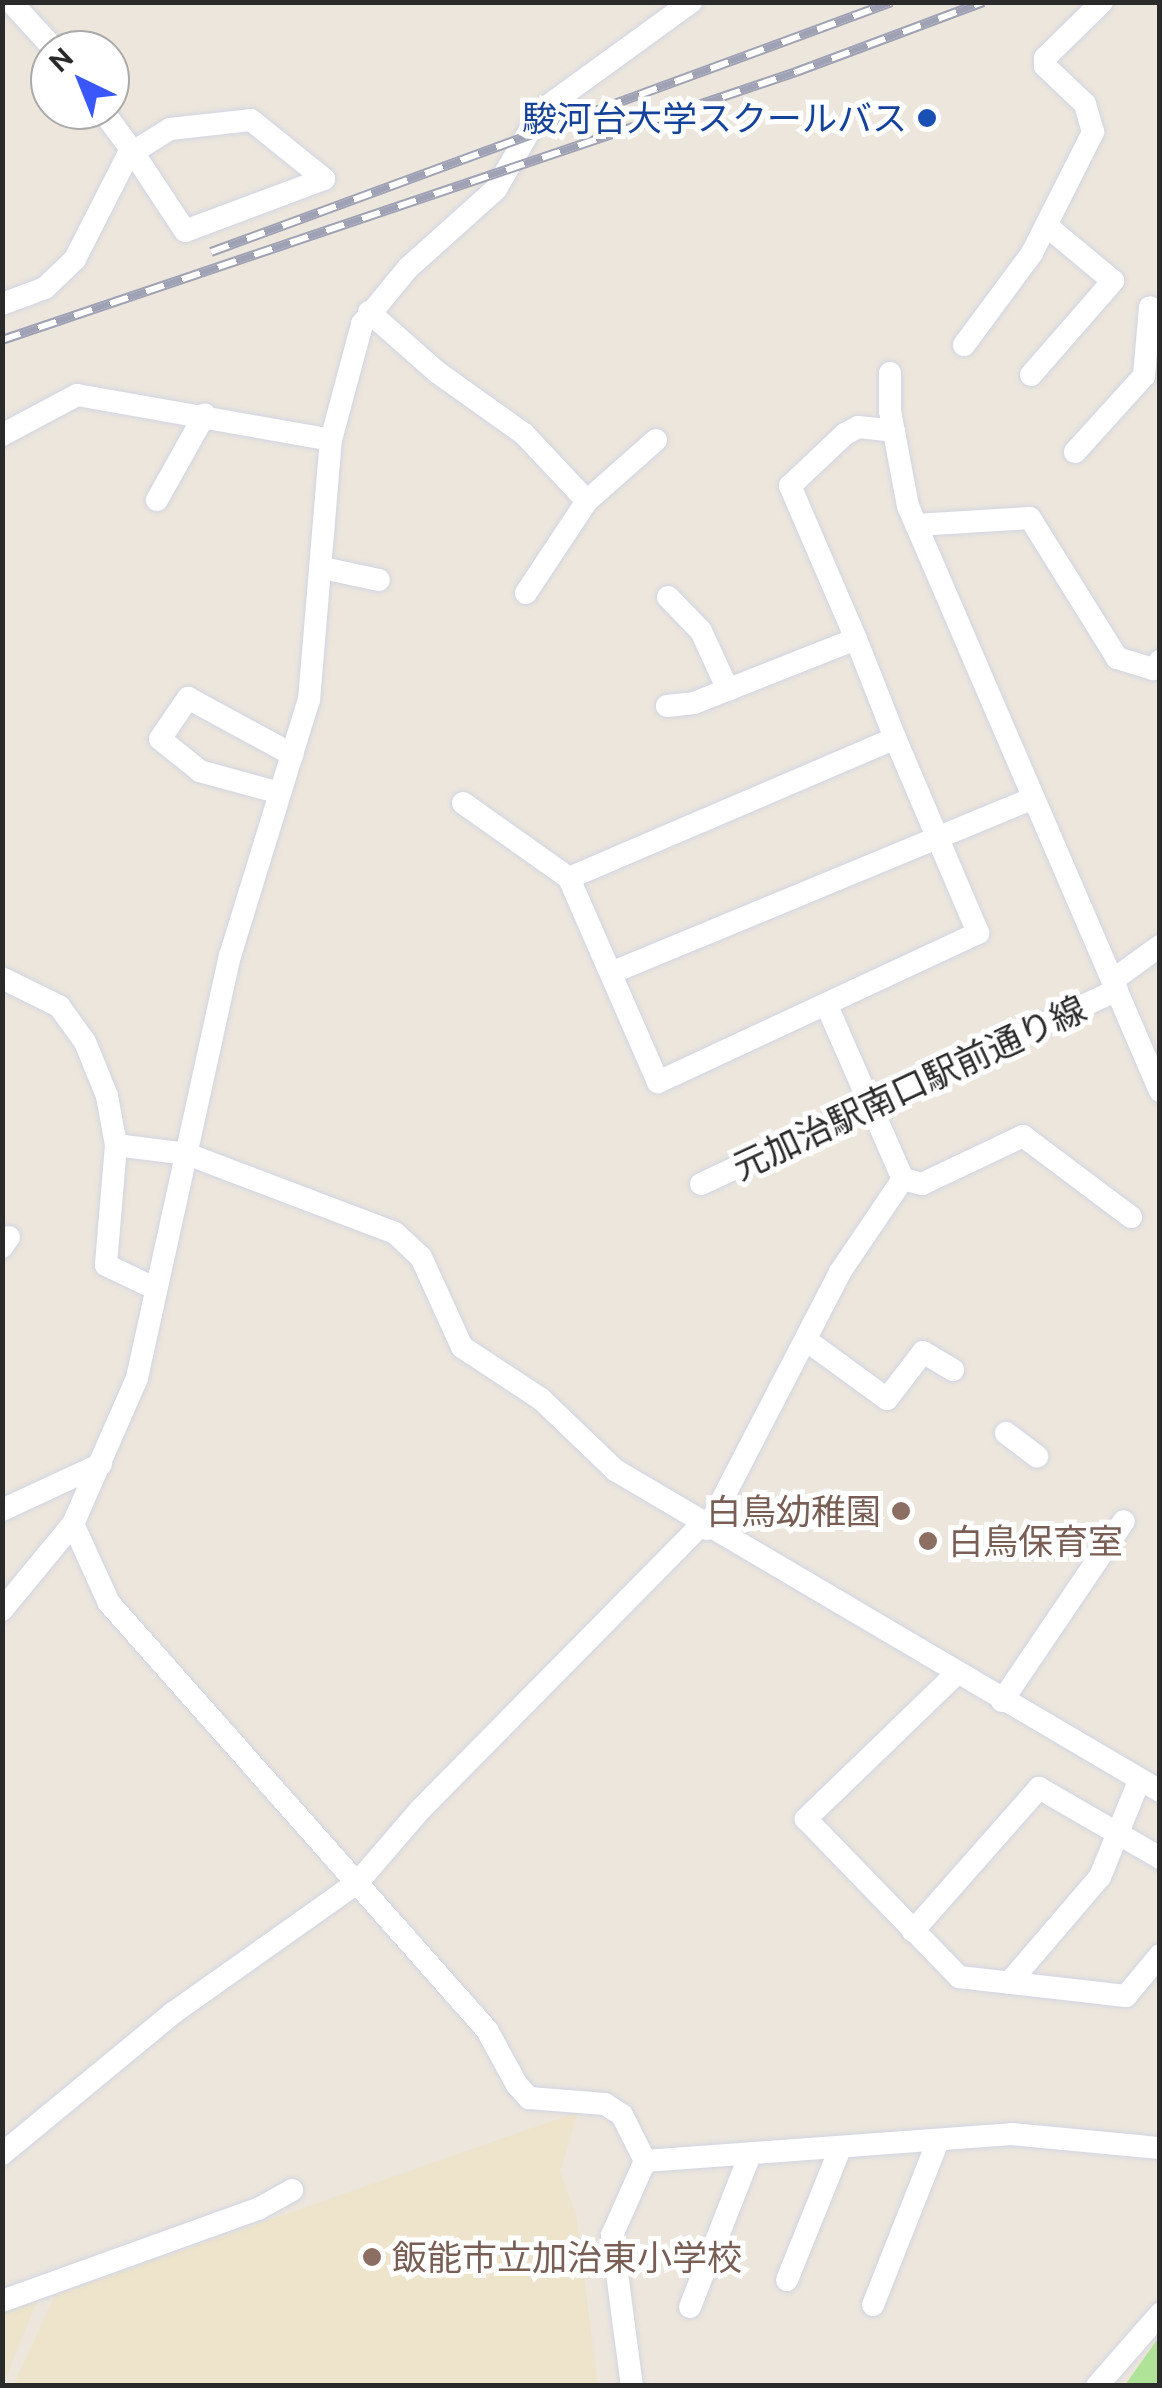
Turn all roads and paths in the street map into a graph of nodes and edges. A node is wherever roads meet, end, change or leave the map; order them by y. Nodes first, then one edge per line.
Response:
1 (10, 2) edge
2 (1102, 2) edge
3 (691, 3) edge
4 (36, 30) edge
5 (117, 130) edge
6 (133, 152) junction
7 (1047, 226) junction
8 (1113, 281) junction
9 (2, 304) edge
10 (1155, 310) edge
11 (368, 312) junction
12 (964, 345) dead end
13 (890, 373) dead end
14 (1031, 376) dead end
15 (205, 414) junction
16 (894, 431) junction
17 (2, 435) edge
18 (330, 440) junction
19 (656, 440) dead end
20 (1075, 452) dead end
21 (157, 500) dead end
22 (586, 502) junction
23 (916, 525) junction
24 (322, 568) junction
25 (379, 580) dead end
26 (526, 593) dead end
27 (668, 597) dead end
28 (856, 639) junction
29 (1157, 668) edge
30 (728, 690) junction
31 (667, 706) dead end
32 (895, 738) junction
33 (292, 755) junction
34 (276, 792) junction
35 (1033, 798) junction
36 (463, 804) dead end
37 (936, 838) junction
38 (569, 878) junction
39 (1160, 946) edge
40 (611, 973) junction
41 (2, 978) edge
42 (1115, 985) junction
43 (826, 1006) junction
44 (1160, 1092) edge
45 (871, 1105) junction
46 (116, 1145) junction
47 (187, 1154) junction
48 (903, 1179) junction
49 (702, 1184) dead end
50 (1131, 1217) dead end
51 (154, 1288) junction
52 (806, 1340) junction
53 (953, 1370) dead end
54 (1006, 1433) dead end
55 (1037, 1456) dead end
56 (101, 1464) junction
57 (2, 1510) edge
58 (1124, 1521) dead end
59 (73, 1524) junction
60 (704, 1527) junction
61 (2, 1610) edge
62 (956, 1674) junction
63 (1002, 1701) junction
64 (1149, 1786) edge
65 (1118, 1833) junction
66 (1160, 1858) edge
67 (358, 1882) junction
68 (913, 1931) junction
69 (1160, 1955) edge
70 (1009, 1983) junction
71 (938, 2141) junction
72 (1160, 2148) edge
73 (840, 2149) junction
74 (2, 2154) edge
75 (750, 2155) junction
76 (646, 2161) junction
77 (292, 2190) dead end
78 (787, 2280) dead end
79 (2, 2301) edge
80 (872, 2305) dead end
81 (690, 2308) dead end
82 (1160, 2314) edge
83 (632, 2386) edge
84 (1097, 2386) edge

1 - 4 street
2 - 7 street
3 - 11 street
5 - 6 street
6 - 6 street
6 - 9 street
7 - 8 street
7 - 12 street
8 - 10 street
8 - 14 street
10 - 20 street
11 - 18 street
11 - 22 street
13 - 16 street
15 - 17 street
15 - 18 street
15 - 21 street
16 - 23 street
16 - 28 street
18 - 24 street
19 - 22 street
22 - 26 street
23 - 29 street
23 - 35 street
24 - 25 street
24 - 33 street
27 - 30 street
28 - 30 street
28 - 32 street
30 - 31 street
32 - 37 street
32 - 38 street
33 - 34 street
33 - 34 street
34 - 47 street
35 - 37 street
35 - 42 street
36 - 38 street
37 - 40 street
37 - 43 street
38 - 40 street
39 - 42 street, 元加治駅南口駅前通り線
40 - 43 street
41 - 46 street
42 - 44 street
42 - 45 street, 元加治駅南口駅前通り線
43 - 45 street
45 - 48 street
45 - 49 street, 元加治駅南口駅前通り線
46 - 47 street
46 - 51 street
47 - 51 street
47 - 60 street
48 - 50 street
48 - 52 street
51 - 56 street
52 - 53 street
52 - 60 street
54 - 55 street
56 - 57 street
56 - 59 street
58 - 63 street
59 - 61 street
59 - 67 street
60 - 62 street
60 - 67 street
62 - 63 street
62 - 68 street
63 - 64 street
64 - 65 street
65 - 66 street
65 - 68 street
65 - 70 street
67 - 74 street
67 - 76 street
68 - 70 street
69 - 70 street
71 - 72 street
71 - 73 street
71 - 80 street
73 - 75 street
73 - 78 street
75 - 76 street
75 - 81 street
76 - 83 street
77 - 79 street
82 - 84 street

